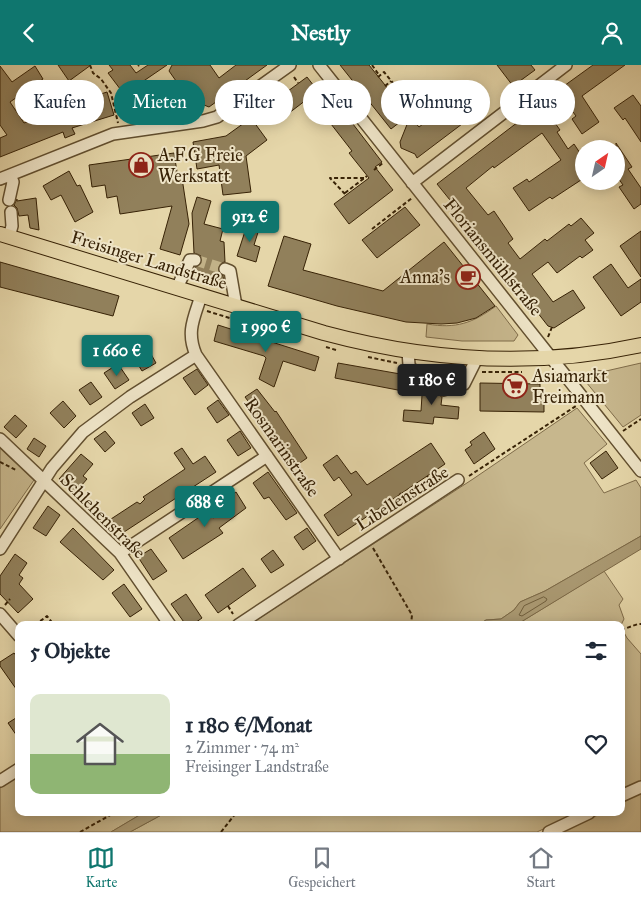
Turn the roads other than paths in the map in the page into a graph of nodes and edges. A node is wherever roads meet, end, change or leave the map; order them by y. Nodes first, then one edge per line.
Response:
1 (319, 65) edge
2 (566, 65) edge
3 (292, 71) edge
4 (5, 177) edge
5 (416, 188) junction
6 (10, 200) dead end
7 (11, 212) dead end
8 (4, 236) edge
9 (195, 260) dead end
10 (225, 269) dead end
11 (177, 289) junction
12 (201, 296) junction
13 (236, 306) junction
14 (641, 345) edge
15 (408, 351) junction
16 (196, 355) junction
17 (552, 357) junction
18 (477, 358) junction
19 (423, 388) dead end
20 (442, 390) tunnel mouth
21 (0, 439) edge
22 (267, 456) junction
23 (641, 471) edge
24 (458, 480) road end
25 (45, 482) junction
26 (0, 549) edge
27 (120, 553) junction
28 (339, 559) junction
29 (0, 614) edge
30 (235, 620) edge
31 (167, 621) edge
32 (15, 631) edge
33 (15, 772) edge
34 (0, 781) edge
35 (641, 787) edge
36 (625, 794) edge
37 (583, 816) edge
38 (549, 832) edge

1 - 5 street, Floriansmühlstraße
2 - 5 street
3 - 4 street
4 - 6 street
5 - 17 street, Floriansmühlstraße
7 - 8 street
8 - 11 main road, Freisinger Landstraße
9 - 11 street
10 - 13 street
11 - 12 main road, Freisinger Landstraße
12 - 13 main road, Freisinger Landstraße
12 - 16 street
13 - 15 main road, Freisinger Landstraße
14 - 17 main road, Freisinger Landstraße
15 - 18 main road, Freisinger Landstraße
15 - 19 street
16 - 22 street, Rosmarinstraße
16 - 25 street
17 - 18 main road, Freisinger Landstraße
17 - 23 street, Floriansmühlstraße
18 - 20 street
21 - 25 street, Schlehenstraße
22 - 27 street
22 - 28 street, Rosmarinstraße
24 - 28 street, Libellenstraße
25 - 26 street
25 - 27 street, Schlehenstraße
27 - 31 street, Schlehenstraße
28 - 30 street, Libellenstraße
29 - 32 street
33 - 34 street
35 - 36 street
37 - 38 street

